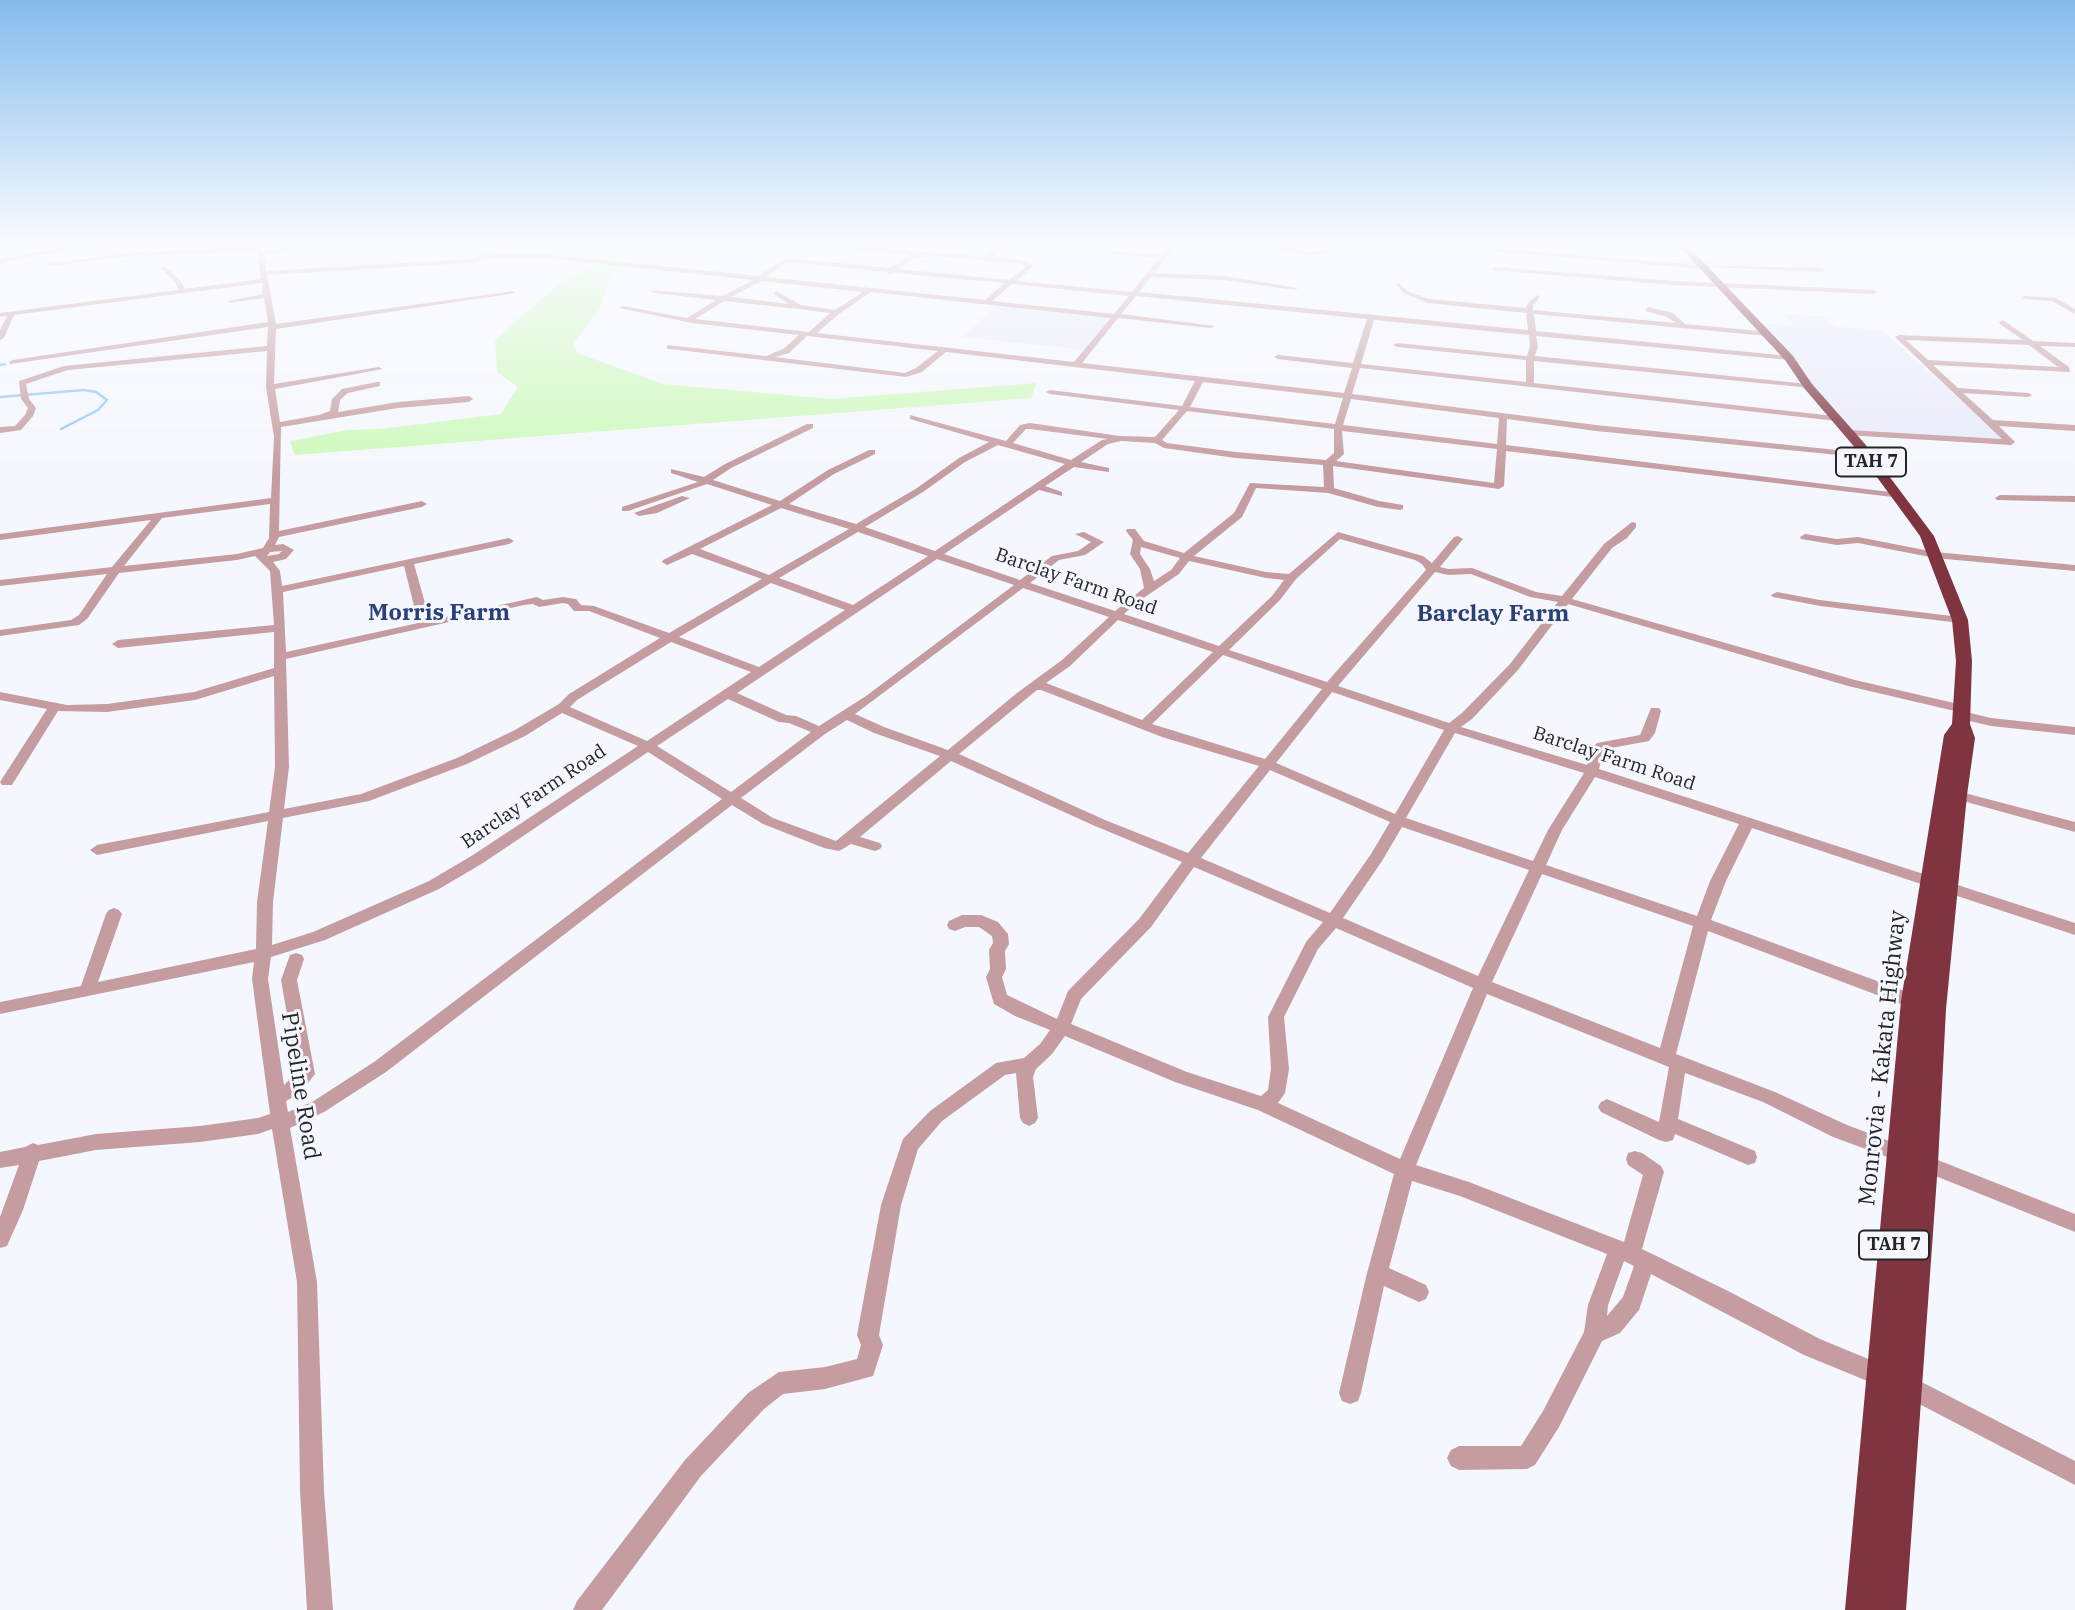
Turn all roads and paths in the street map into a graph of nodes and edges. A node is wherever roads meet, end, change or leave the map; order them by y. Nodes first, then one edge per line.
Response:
1 (8, 321) edge
2 (271, 321) edge
3 (305, 321) edge
4 (693, 321) edge
5 (824, 321) edge
6 (1112, 321) edge
7 (1169, 321) edge
8 (1370, 321) edge
9 (1411, 321) edge
10 (1532, 321) edge
11 (1640, 321) edge
12 (1677, 321) edge
13 (1755, 321) edge
14 (2003, 322) dead end
15 (1682, 325) junction
16 (272, 326) junction
17 (1211, 326) dead end
18 (809, 333) junction
19 (1534, 334) junction
20 (1767, 334) junction
21 (0, 338) edge
22 (2030, 343) junction
23 (1397, 345) dead end
24 (2075, 345) edge
25 (670, 347) dead end
26 (944, 350) junction
27 (270, 352) junction
28 (785, 356) junction
29 (0, 357) edge
30 (1278, 357) dead end
31 (1789, 358) junction
32 (1530, 359) junction
33 (1927, 362) junction
34 (1077, 364) junction
35 (1356, 367) junction
36 (379, 369) dead end
37 (2071, 372) edge
38 (1200, 379) junction
39 (376, 384) dead end
40 (1530, 386) junction
41 (1808, 386) junction
42 (271, 387) junction
43 (1958, 390) junction
44 (1050, 393) dead end
45 (2028, 395) dead end
46 (1349, 396) junction
47 (469, 399) dead end
48 (1185, 408) junction
49 (1503, 415) junction
50 (913, 417) dead end
51 (321, 418) junction
52 (1834, 419) junction
53 (1993, 423) junction
54 (275, 425) junction
55 (810, 426) dead end
56 (1339, 428) junction
57 (2075, 428) edge
58 (0, 430) edge
59 (1849, 433) junction
60 (1121, 438) junction
61 (1157, 440) junction
62 (1002, 444) junction
63 (1501, 449) junction
64 (872, 452) dead end
65 (1867, 456) junction
66 (1328, 463) junction
67 (1074, 464) junction
68 (1105, 470) dead end
69 (674, 471) dead end
70 (707, 481) junction
71 (723, 485) junction
72 (1038, 487) junction
73 (1329, 490) junction
74 (1059, 494) dead end
75 (1898, 496) junction
76 (2000, 498) dead end
77 (2075, 499) edge
78 (275, 500) junction
79 (783, 503) junction
80 (422, 504) dead end
81 (1400, 507) dead end
82 (625, 509) dead end
83 (639, 513) dead end
84 (158, 517) junction
85 (1347, 525) dead end
86 (1632, 525) dead end
87 (857, 528) junction
88 (1080, 534) dead end
89 (1338, 535) junction
90 (274, 536) junction
91 (0, 537) edge
92 (1805, 537) dead end
93 (1458, 539) dead end
94 (509, 541) dead end
95 (692, 550) junction
96 (284, 551) junction
97 (936, 555) junction
98 (1936, 555) junction
99 (1186, 557) junction
100 (267, 558) junction
101 (667, 562) dead end
102 (408, 563) junction
103 (2075, 568) edge
104 (1432, 569) junction
105 (115, 571) junction
106 (1292, 577) junction
107 (768, 578) junction
108 (0, 583) edge
109 (1023, 584) junction
110 (1150, 588) junction
111 (277, 590) junction
112 (1777, 595) dead end
113 (1565, 600) junction
114 (853, 609) junction
115 (421, 610) dead end
116 (1117, 616) junction
117 (1960, 620) junction
118 (278, 628) junction
119 (0, 633) edge
120 (669, 638) junction
121 (118, 644) dead end
122 (1219, 651) junction
123 (280, 657) junction
124 (278, 671) junction
125 (760, 671) junction
126 (1034, 687) junction
127 (1330, 687) junction
128 (726, 694) junction
129 (0, 696) edge
130 (54, 707) junction
131 (563, 707) junction
132 (1655, 711) dead end
133 (845, 714) junction
134 (1962, 716) junction
135 (1145, 724) junction
136 (1451, 728) junction
137 (820, 731) junction
138 (2075, 731) edge
139 (646, 745) junction
140 (950, 755) junction
141 (1268, 764) junction
142 (1592, 771) junction
143 (7, 782) dead end
144 (1958, 795) junction
145 (732, 797) junction
146 (275, 815) junction
147 (1396, 820) junction
148 (1748, 822) junction
149 (2075, 827) edge
150 (849, 839) junction
151 (875, 846) dead end
152 (97, 850) dead end
153 (1191, 860) junction
154 (1538, 868) junction
155 (1939, 883) junction
156 (114, 914) dead end
157 (1333, 920) junction
158 (1702, 923) junction
159 (955, 925) dead end
160 (2075, 929) edge
161 (264, 951) junction
162 (296, 959) dead end
163 (1482, 985) junction
164 (88, 988) junction
165 (1912, 1001) junction
166 (0, 1007) edge
167 (1061, 1028) junction
168 (1672, 1061) junction
169 (1028, 1065) junction
170 (277, 1097) junction
171 (1264, 1105) junction
172 (1607, 1107) dead end
173 (1029, 1118) dead end
174 (279, 1122) junction
175 (1668, 1123) junction
176 (33, 1152) junction
177 (1748, 1157) dead end
178 (1635, 1159) dead end
179 (1913, 1159) junction
180 (0, 1160) edge
181 (1405, 1170) junction
182 (2075, 1223) edge
183 (0, 1239) edge
184 (1632, 1255) junction
185 (1378, 1273) junction
186 (1419, 1292) dead end
187 (1594, 1334) junction
188 (1896, 1381) junction
189 (1350, 1393) dead end
190 (1459, 1458) dead end
191 (2075, 1473) edge
192 (320, 1610) edge
193 (586, 1610) edge
194 (1862, 1610) edge
195 (1889, 1610) edge

1 - 21 street
2 - 16 street
3 - 16 street
4 - 18 street
5 - 18 street
6 - 34 street
7 - 17 street
8 - 35 street
9 - 19 street
10 - 19 street
11 - 15 street
12 - 15 street
13 - 20 highway, Monrovia - Kakata Highway / TAH 7
14 - 22 street
15 - 20 street
16 - 27 street
16 - 29 street
18 - 26 street
18 - 28 street
19 - 31 street
19 - 32 street
20 - 31 highway, Monrovia - Kakata Highway / TAH 7
22 - 24 street
22 - 33 street
22 - 37 street
23 - 32 street
25 - 28 street
26 - 28 street
26 - 34 street
27 - 42 street
27 - 58 street
30 - 35 street
31 - 41 highway, Monrovia - Kakata Highway / TAH 7
32 - 40 street
32 - 41 street
33 - 37 street
33 - 43 street
34 - 38 street
35 - 40 street
35 - 46 street
36 - 42 street
38 - 46 street
38 - 48 street
39 - 51 street
40 - 52 street
41 - 52 highway, Monrovia - Kakata Highway / TAH 7
42 - 54 street
43 - 45 street
43 - 53 street
44 - 48 street
46 - 49 street
46 - 56 street
47 - 51 street
48 - 56 street
48 - 61 street
49 - 63 street
49 - 65 street
50 - 62 street
51 - 54 street
52 - 59 highway, Monrovia - Kakata Highway / TAH 7
53 - 57 street
53 - 59 street
54 - 78 street
55 - 70 street
56 - 63 street
56 - 66 street
59 - 65 highway, Monrovia - Kakata Highway / TAH 7
60 - 61 street
60 - 62 street
60 - 67 street
61 - 66 street
62 - 67 street
62 - 87 street
63 - 66 street
63 - 75 street
64 - 79 street
65 - 75 highway, Monrovia - Kakata Highway / TAH 7
66 - 73 street
67 - 68 street
67 - 72 street
69 - 70 street
70 - 71 street
70 - 82 street
71 - 79 street
71 - 83 street
72 - 74 street
72 - 97 street
73 - 81 street
73 - 99 street
75 - 98 highway, Monrovia - Kakata Highway / TAH 7
76 - 77 street
78 - 84 street
78 - 90 street
79 - 87 street
79 - 95 street
80 - 90 street
84 - 91 street
84 - 105 street
85 - 89 street
86 - 113 street
87 - 97 street
87 - 107 street
88 - 109 street
89 - 104 street
89 - 106 street
90 - 96 street
90 - 100 street
92 - 98 street
93 - 104 street
94 - 102 street
95 - 101 street
95 - 107 street
96 - 100 street
96 - 100 street
97 - 109 street, Barclay Farm Road
97 - 114 street, Barclay Farm Road
98 - 103 street
98 - 117 highway, Monrovia - Kakata Highway / TAH 7
99 - 106 street
99 - 110 street
99 - 110 street
100 - 105 street
100 - 111 street, Pipeline Road
102 - 111 street
102 - 115 street
104 - 113 street
104 - 127 street
105 - 108 street
105 - 119 street
106 - 122 street
107 - 114 street
107 - 120 street
109 - 116 street, Barclay Farm Road
109 - 133 street
110 - 116 street
111 - 118 street, Pipeline Road
112 - 117 street
113 - 134 street
113 - 136 street
114 - 125 street, Barclay Farm Road
116 - 122 street, Barclay Farm Road
116 - 126 street
117 - 134 highway, Monrovia - Kakata Highway / TAH 7
118 - 121 street
118 - 123 street, Pipeline Road
120 - 123 street
120 - 125 street
120 - 131 street
122 - 127 street, Barclay Farm Road
122 - 135 street
123 - 124 street, Pipeline Road
124 - 130 street
124 - 146 street, Pipeline Road
125 - 128 street, Barclay Farm Road
126 - 135 street
126 - 140 street
127 - 136 street, Barclay Farm Road
127 - 141 street
128 - 137 street
128 - 139 street, Barclay Farm Road
129 - 130 street
130 - 143 street
131 - 139 street
131 - 146 street
132 - 142 street
133 - 137 street
133 - 140 street
134 - 138 street
134 - 144 highway, Monrovia - Kakata Highway / TAH 7
134 - 155 highway, Monrovia - Kakata Highway / TAH 7
135 - 141 street
136 - 142 street, Barclay Farm Road
136 - 147 street
137 - 145 street
139 - 145 street
139 - 161 street, Barclay Farm Road
140 - 150 street
140 - 153 street
141 - 147 street
141 - 153 street
142 - 148 street, Barclay Farm Road
142 - 154 street
144 - 149 street
144 - 155 highway, Monrovia - Kakata Highway / TAH 7
145 - 150 street
145 - 174 street
146 - 152 street
146 - 161 street, Pipeline Road
147 - 154 street
147 - 157 street
148 - 155 street, Barclay Farm Road
148 - 158 street
150 - 151 street
153 - 157 street
153 - 167 street
154 - 158 street
154 - 163 street
155 - 160 street, Barclay Farm Road
155 - 165 highway, Monrovia - Kakata Highway / TAH 7
155 - 179 highway, Monrovia - Kakata Highway / TAH 7
156 - 164 street
157 - 163 street
157 - 171 street
158 - 165 street
158 - 168 street
159 - 167 street
161 - 164 street, Barclay Farm Road
161 - 170 street, Pipeline Road
162 - 170 street
163 - 168 street
163 - 181 street
164 - 166 street, Barclay Farm Road
165 - 179 highway, Monrovia - Kakata Highway / TAH 7
167 - 169 street
167 - 171 street
168 - 175 street
168 - 179 street
169 - 173 street
169 - 193 street
170 - 174 street, Pipeline Road
171 - 181 street
172 - 175 street
174 - 176 street
174 - 192 street, Pipeline Road
175 - 177 street
176 - 180 street
176 - 183 street
178 - 184 street
179 - 182 street
179 - 188 highway, Monrovia - Kakata Highway / TAH 7
181 - 184 street
181 - 185 street
184 - 187 street
184 - 187 street
184 - 188 street
185 - 186 street
185 - 189 street
187 - 190 street
188 - 191 street
188 - 194 highway, Monrovia - Kakata Highway / TAH 7
188 - 195 highway, Monrovia - Kakata Highway / TAH 7

